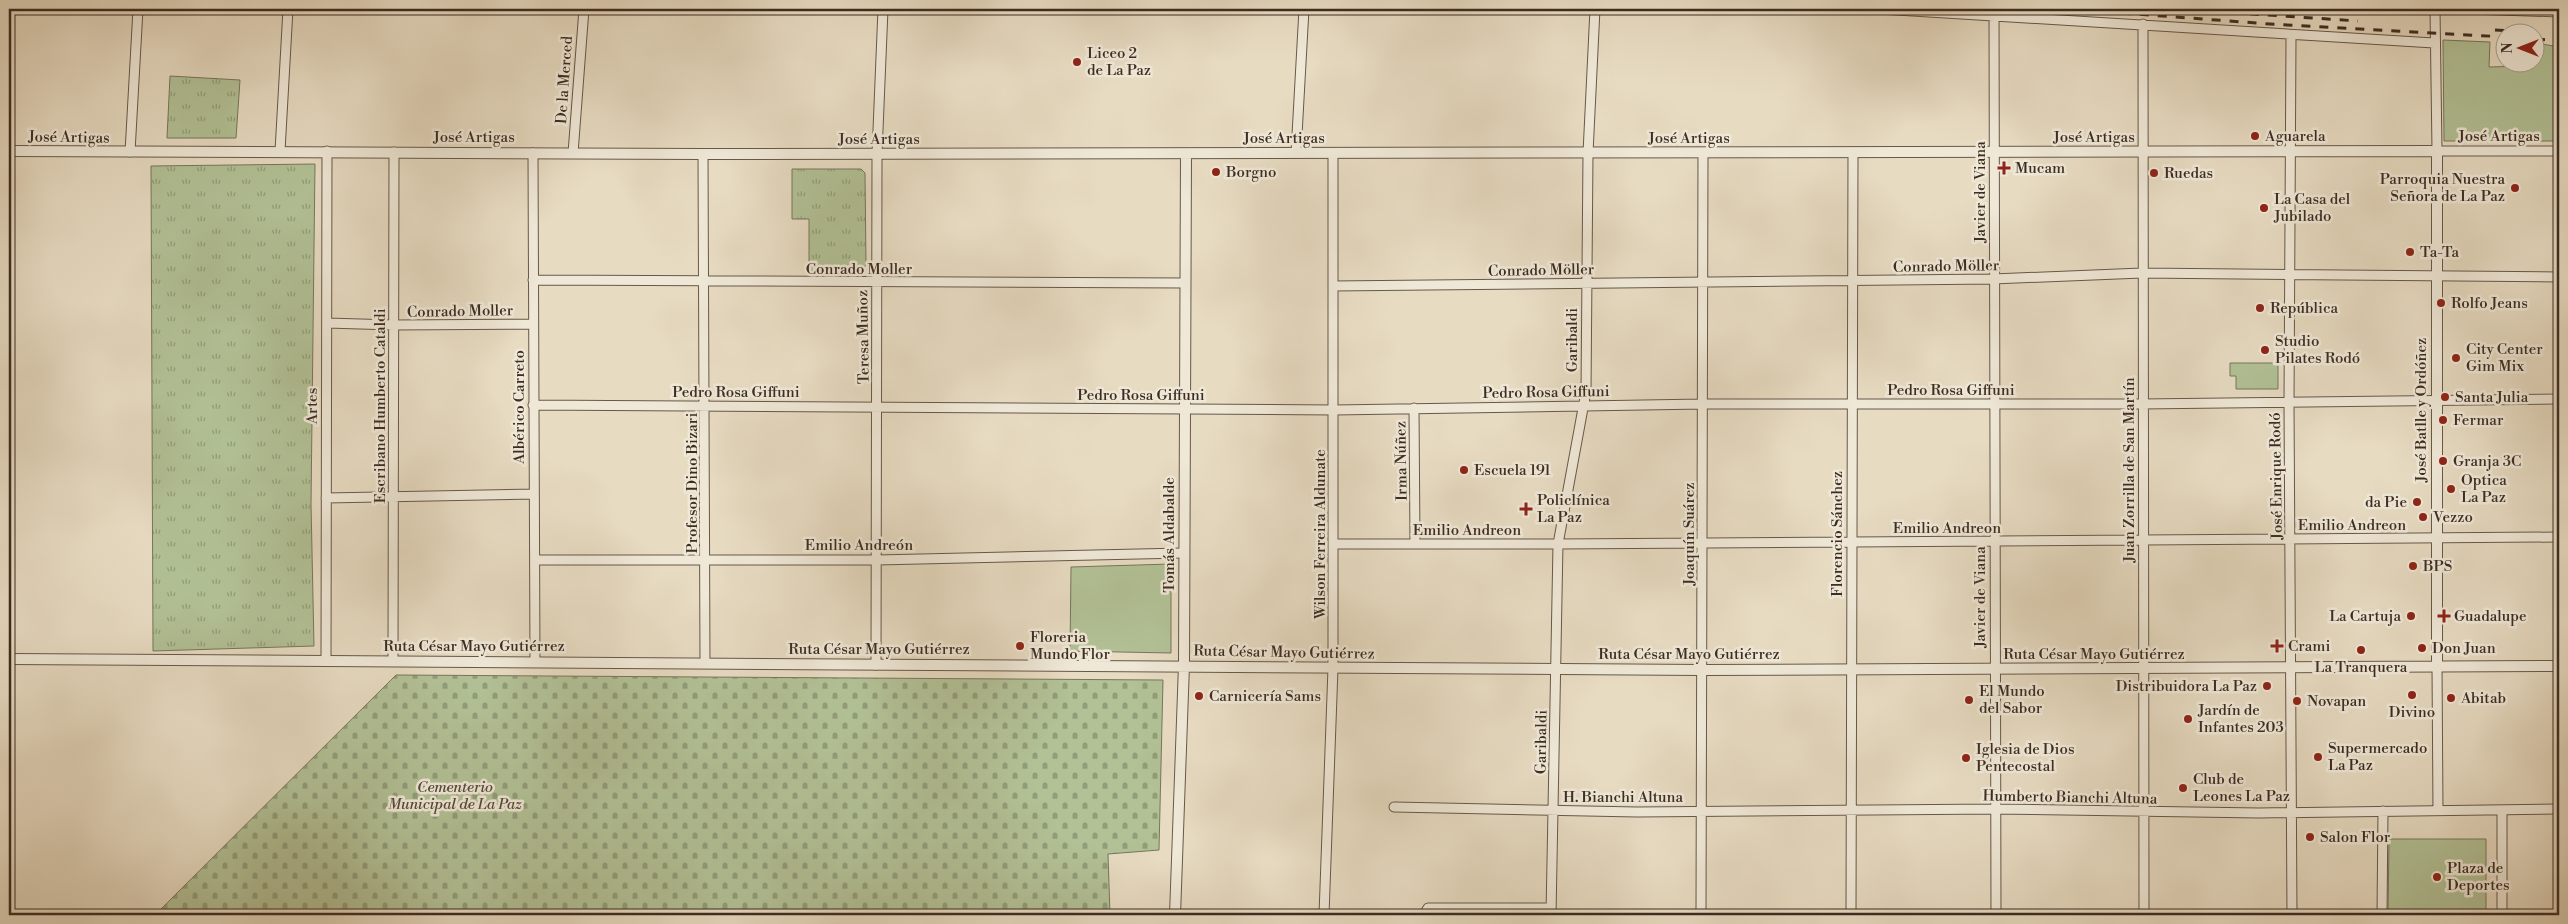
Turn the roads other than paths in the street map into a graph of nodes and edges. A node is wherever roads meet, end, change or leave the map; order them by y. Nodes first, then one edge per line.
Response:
1 (138, 9) edge
2 (288, 9) edge
3 (584, 9) edge
4 (883, 9) edge
5 (1304, 9) edge
6 (1595, 9) edge
7 (1880, 9) edge
8 (2435, 9) edge
9 (2470, 9) edge
10 (2559, 12) edge
11 (1993, 13) edge
12 (2143, 24) junction
13 (2291, 36) junction
14 (2434, 43) junction
15 (9, 151) edge
16 (2291, 151) junction
17 (2437, 151) junction
18 (2559, 151) edge
19 (130, 152) junction
20 (280, 152) junction
21 (327, 152) junction
22 (394, 152) junction
23 (1588, 152) junction
24 (1995, 152) junction
25 (2142, 152) junction
26 (533, 153) junction
27 (573, 153) junction
28 (1296, 153) junction
29 (1333, 153) junction
30 (1703, 153) junction
31 (1853, 153) junction
32 (703, 154) junction
33 (877, 154) junction
34 (1186, 154) junction
35 (2142, 273) junction
36 (2290, 273) junction
37 (2559, 277) edge
38 (2436, 278) junction
39 (1993, 279) junction
40 (533, 280) junction
41 (1852, 281) junction
42 (704, 282) junction
43 (1703, 282) junction
44 (876, 283) junction
45 (1586, 283) junction
46 (1185, 284) junction
47 (1333, 286) junction
48 (327, 323) junction
49 (533, 324) junction
50 (394, 325) junction
51 (2437, 399) junction
52 (2559, 399) edge
53 (2289, 402) junction
54 (1994, 403) junction
55 (1703, 404) junction
56 (1851, 404) junction
57 (2142, 404) junction
58 (533, 405) junction
59 (705, 405) junction
60 (1585, 405) junction
61 (878, 407) junction
62 (1414, 408) junction
63 (1185, 409) junction
64 (1335, 410) junction
65 (533, 494) junction
66 (394, 496) junction
67 (326, 498) junction
68 (2436, 538) junction
69 (2559, 538) edge
70 (2291, 539) junction
71 (2143, 540) junction
72 (1995, 541) junction
73 (1851, 542) junction
74 (1415, 543) junction
75 (1703, 543) junction
76 (1335, 544) junction
77 (1558, 544) junction
78 (1183, 553) junction
79 (706, 559) junction
80 (534, 560) junction
81 (877, 560) junction
82 (9, 659) edge
83 (392, 660) junction
84 (326, 661) junction
85 (534, 662) junction
86 (705, 663) junction
87 (876, 665) junction
88 (1184, 666) junction
89 (2559, 666) edge
90 (2291, 667) junction
91 (2437, 667) junction
92 (1333, 668) junction
93 (2143, 668) junction
94 (1556, 669) junction
95 (1994, 669) junction
96 (1702, 670) junction
97 (1851, 670) junction
98 (1394, 807) dead end
99 (1851, 809) junction
100 (1996, 809) junction
101 (2559, 809) edge
102 (1553, 810) junction
103 (2438, 810) junction
104 (2502, 810) junction
105 (1702, 811) junction
106 (2144, 811) junction
107 (2383, 811) junction
108 (2292, 812) junction
109 (1550, 912) edge
110 (1175, 915) edge
111 (1324, 915) edge
112 (1424, 915) edge
113 (1701, 915) edge
114 (1851, 915) edge
115 (1996, 915) edge
116 (2144, 915) edge
117 (2292, 915) edge
118 (2382, 915) edge
119 (2502, 915) edge

1 - 19 street
2 - 20 street
3 - 27 street, De la Merced
4 - 33 street, Teresa Muñoz
5 - 28 street
6 - 23 street, Garibaldi
7 - 11 street
8 - 14 street, José Batlle y Ordóñez
9 - 10 street
11 - 12 street
11 - 24 street, Javier de Viana
12 - 13 street
12 - 25 street, Juan Zorrilla de San Martín
13 - 14 street
13 - 16 street, José Enrique Rodó
14 - 17 street, José Batlle y Ordóñez
15 - 19 street, José Artigas
16 - 17 street, José Artigas
16 - 25 street, José Artigas
16 - 36 street, José Enrique Rodó
17 - 18 street, José Artigas
17 - 38 street, José Batlle y Ordóñez
19 - 20 street, José Artigas
20 - 21 street, José Artigas
21 - 22 street, José Artigas
21 - 48 street, Artes
22 - 26 street, José Artigas
22 - 50 street, Escribano Humberto Cataldi
23 - 29 street, José Artigas
23 - 30 street, José Artigas
23 - 45 street, Garibaldi
24 - 25 street, José Artigas
24 - 31 street, José Artigas
24 - 39 street, Javier de Viana
25 - 35 street, Juan Zorrilla de San Martín
26 - 27 street, José Artigas
26 - 40 street, Albérico Carreto
27 - 32 street, José Artigas
28 - 29 street, José Artigas
28 - 34 street, José Artigas
29 - 47 street, Wilson Ferreira Aldunate
30 - 31 street, José Artigas
30 - 43 street, Joaquín Suárez
31 - 41 street, Florencio Sánchez
32 - 33 street, José Artigas
32 - 42 street, Profesor Dino Bizari
33 - 34 street, José Artigas
33 - 44 street, Teresa Muñoz
34 - 46 street, Tomás Aldabalde
35 - 36 street, Conrado Möller
35 - 39 street, Conrado Möller
35 - 57 street, Juan Zorrilla de San Martín
36 - 38 street, Conrado Möller
36 - 53 street, José Enrique Rodó
37 - 38 street, Conrado Möller
38 - 51 street, José Batlle y Ordóñez
39 - 41 street, Conrado Möller
39 - 54 street, Javier de Viana
40 - 42 street, Conrado Moller
40 - 49 street, Albérico Carreto
41 - 43 street, Conrado Möller
41 - 56 street, Florencio Sánchez
42 - 44 street, Conrado Moller
42 - 59 street, Profesor Dino Bizari
43 - 45 street, Conrado Möller
43 - 55 street, Joaquín Suárez
44 - 46 street, Conrado Moller
44 - 61 street, Teresa Muñoz
45 - 47 street, Conrado Möller
45 - 60 street, Garibaldi
46 - 63 street, Tomás Aldabalde
47 - 64 street, Wilson Ferreira Aldunate
48 - 50 street, Conrado Moller
48 - 67 street, Artes
49 - 50 street, Conrado Moller
49 - 58 street, Albérico Carreto
50 - 66 street, Escribano Humberto Cataldi
51 - 52 street, Pedro Rosa Giffuni
51 - 53 street, Pedro Rosa Giffuni
51 - 68 street, José Batlle y Ordóñez
53 - 57 street, Pedro Rosa Giffuni
53 - 70 street, José Enrique Rodó
54 - 56 street, Pedro Rosa Giffuni
54 - 57 street, Pedro Rosa Giffuni
54 - 72 street, Javier de Viana
55 - 56 street, Pedro Rosa Giffuni
55 - 60 street, Pedro Rosa Giffuni
55 - 75 street, Joaquín Suárez
56 - 73 street, Florencio Sánchez
57 - 71 street, Juan Zorrilla de San Martín
58 - 59 street, Pedro Rosa Giffuni
58 - 65 street, Albérico Carreto
59 - 61 street, Pedro Rosa Giffuni
59 - 79 street, Profesor Dino Bizari
60 - 62 street, Pedro Rosa Giffuni
60 - 77 street, Garibaldi
61 - 63 street, Pedro Rosa Giffuni
61 - 81 street, Teresa Muñoz
62 - 64 street, Pedro Rosa Giffuni
62 - 74 street, Irma Núñez
63 - 64 street, Pedro Rosa Giffuni
63 - 78 street, Tomás Aldabalde
64 - 76 street, Wilson Ferreira Aldunate
65 - 66 street
65 - 80 street, Albérico Carreto
66 - 67 street
66 - 83 street, Escribano Humberto Cataldi
67 - 84 street, Artes
68 - 69 street, Emilio Andreon
68 - 70 street, Emilio Andreon
68 - 91 street, José Batlle y Ordóñez
70 - 71 street, Emilio Andreon
70 - 90 street, José Enrique Rodó
71 - 72 street, Emilio Andreon
71 - 93 street, Juan Zorrilla de San Martín
72 - 73 street, Emilio Andreon
72 - 95 street, Javier de Viana
73 - 75 street, Emilio Andreon
73 - 97 street, Florencio Sánchez
74 - 76 street, Emilio Andreon
74 - 77 street, Emilio Andreon
75 - 77 street, Emilio Andreon
75 - 96 street, Joaquín Suárez
76 - 92 street, Wilson Ferreira Aldunate
77 - 94 street, Garibaldi
78 - 81 street, Emilio Andreón
78 - 88 street, Tomás Aldabalde
79 - 80 street, Emilio Andreón
79 - 81 street, Emilio Andreón
79 - 86 street, Profesor Dino Bizari
80 - 85 street, Albérico Carreto
81 - 87 street, Teresa Muñoz
82 - 84 street, Ruta César Mayo Gutiérrez
83 - 84 street, Ruta César Mayo Gutiérrez
83 - 85 street, Ruta César Mayo Gutiérrez
85 - 86 street, Ruta César Mayo Gutiérrez
86 - 87 street, Ruta César Mayo Gutiérrez
87 - 88 street, Ruta César Mayo Gutiérrez
88 - 92 street, Ruta César Mayo Gutiérrez
88 - 110 street, Tomás Aldabalde
89 - 91 street, Ruta César Mayo Gutiérrez
90 - 91 street, Ruta César Mayo Gutiérrez
90 - 93 street, Ruta César Mayo Gutiérrez
90 - 108 street, José Enrique Rodó
91 - 103 street, José Batlle y Ordóñez
92 - 94 street, Ruta César Mayo Gutiérrez
92 - 111 street, Wilson Ferreira Aldunate
93 - 95 street, Ruta César Mayo Gutiérrez
93 - 106 street, Juan Zorrilla de San Martín
94 - 96 street, Ruta César Mayo Gutiérrez
94 - 102 street, Garibaldi
95 - 97 street, Ruta César Mayo Gutiérrez
95 - 100 street, Javier de Viana
96 - 97 street, Ruta César Mayo Gutiérrez
96 - 105 street, Joaquín Suárez
97 - 99 street, Florencio Sánchez
98 - 102 street, H. Bianchi Altuna
99 - 100 street, Humberto Bianchi Altuna
99 - 105 street, H. Bianchi Altuna
99 - 114 street, Florencio Sánchez
100 - 106 street, Humberto Bianchi Altuna
100 - 115 street, Javier de Viana
101 - 104 street, Humberto Bianchi Altuna
102 - 105 street, H. Bianchi Altuna
102 - 109 street, Garibaldi
103 - 104 street, Humberto Bianchi Altuna
103 - 107 street, Humberto Bianchi Altuna
104 - 119 street
105 - 113 street, Joaquín Suárez
106 - 108 street, Humberto Bianchi Altuna
106 - 116 street, Juan Zorrilla de San Martín
107 - 108 street, Humberto Bianchi Altuna
107 - 118 street
108 - 117 street, José Enrique Rodó
109 - 112 street

